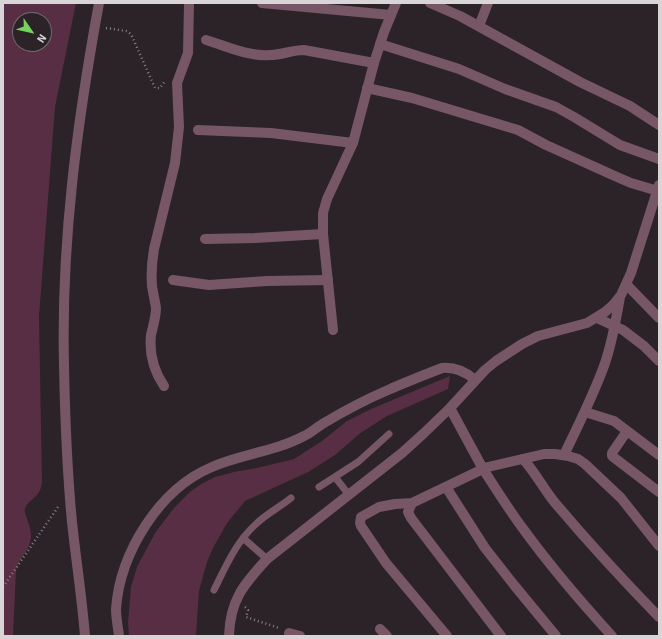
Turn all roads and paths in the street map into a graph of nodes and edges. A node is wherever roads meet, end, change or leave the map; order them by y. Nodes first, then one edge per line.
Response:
1 (99, 3) edge
2 (189, 3) edge
3 (262, 3) edge
4 (396, 3) edge
5 (430, 3) edge
6 (488, 3) edge
7 (391, 14) junction
8 (95, 26) junction
9 (479, 26) junction
10 (206, 40) dead end
11 (380, 44) junction
12 (374, 63) junction
13 (155, 88) dead end
14 (367, 88) junction
15 (659, 125) edge
16 (198, 130) dead end
17 (353, 143) junction
18 (659, 159) edge
19 (659, 189) edge
20 (323, 234) junction
21 (205, 238) dead end
22 (173, 280) dead end
23 (328, 280) junction
24 (627, 285) junction
25 (621, 296) junction
26 (597, 318) junction
27 (659, 318) edge
28 (615, 326) junction
29 (333, 330) dead end
30 (659, 361) edge
31 (475, 380) junction
32 (164, 386) dead end
33 (450, 408) junction
34 (585, 412) junction
35 (628, 431) junction
36 (389, 434) dead end
37 (658, 453) edge
38 (564, 455) junction
39 (523, 459) junction
40 (483, 469) junction
41 (335, 477) junction
42 (318, 487) dead end
43 (446, 487) junction
44 (70, 490) junction
45 (659, 492) edge
46 (349, 494) junction
47 (291, 498) dead end
48 (412, 503) junction
49 (243, 538) junction
50 (659, 546) edge
51 (267, 559) junction
52 (3, 587) edge
53 (214, 590) dead end
54 (246, 617) dead end
55 (659, 617) edge
56 (275, 626) dead end
57 (289, 633) dead end
58 (85, 636) edge
59 (119, 636) edge
60 (229, 636) edge
61 (300, 636) edge
62 (447, 636) edge
63 (501, 636) edge
64 (556, 636) edge
65 (612, 636) edge

1 - 8 street
2 - 32 street
3 - 7 street
4 - 7 street
5 - 9 street
6 - 9 street
7 - 11 street
8 - 13 path
8 - 44 street
9 - 15 street
10 - 12 street
11 - 12 street
11 - 18 street
12 - 14 street
14 - 17 street
14 - 19 street
16 - 17 street
17 - 20 street
19 - 24 street
20 - 21 street
20 - 23 street
22 - 23 street
23 - 29 street
24 - 25 street
24 - 27 street
25 - 26 street
25 - 28 street
26 - 28 street
26 - 31 street
28 - 30 street
28 - 34 street
31 - 33 street
31 - 59 street
33 - 40 street
33 - 46 street
34 - 35 street
34 - 38 street
35 - 37 street
35 - 45 street
36 - 41 lane
38 - 39 street
38 - 50 street
39 - 40 street
39 - 55 street
40 - 43 street
40 - 65 street
41 - 42 lane
41 - 46 lane
43 - 48 street
43 - 64 street
44 - 52 path
44 - 58 street
46 - 51 street
47 - 49 lane
48 - 62 street
48 - 63 street
49 - 51 lane
49 - 53 lane
51 - 60 street
54 - 56 path
57 - 61 street

